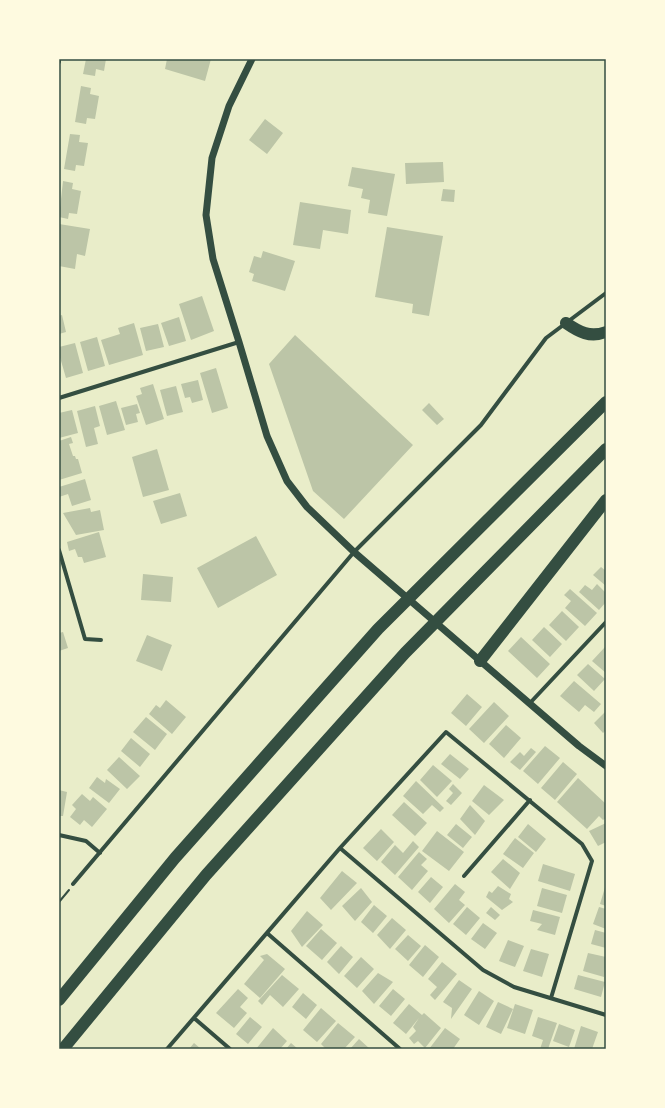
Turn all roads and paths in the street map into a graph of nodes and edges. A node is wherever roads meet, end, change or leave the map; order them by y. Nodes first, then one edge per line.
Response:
1 (252, 59) edge
2 (606, 293) edge
3 (566, 322) junction
4 (606, 332) edge
5 (239, 342) junction
6 (59, 398) edge
7 (606, 402) edge
8 (606, 449) edge
9 (606, 500) edge
10 (59, 550) edge
11 (354, 552) junction
12 (606, 622) edge
13 (101, 640) dead end
14 (480, 661) junction
15 (530, 703) junction
16 (606, 766) edge
17 (530, 800) junction
18 (59, 835) edge
19 (340, 848) junction
20 (100, 853) junction
21 (464, 876) dead end
22 (73, 884) joint
23 (59, 902) edge
24 (267, 933) junction
25 (551, 998) junction
26 (59, 1000) edge
27 (606, 1015) edge
28 (194, 1018) junction
29 (63, 1049) edge
30 (167, 1049) edge
31 (230, 1049) edge
32 (400, 1049) edge

1 - 5 street
2 - 3 street
3 - 4 highway
3 - 11 street
5 - 6 street
5 - 11 street
7 - 26 highway
8 - 29 highway
9 - 14 highway
10 - 13 street
11 - 14 street
11 - 20 street
12 - 15 street
14 - 15 street
15 - 16 street
17 - 19 street
17 - 21 street
17 - 25 street
18 - 20 street
19 - 24 street
19 - 25 street
20 - 22 street
22 - 23 path
24 - 28 street
24 - 32 street
25 - 27 street
28 - 30 street
28 - 31 street

